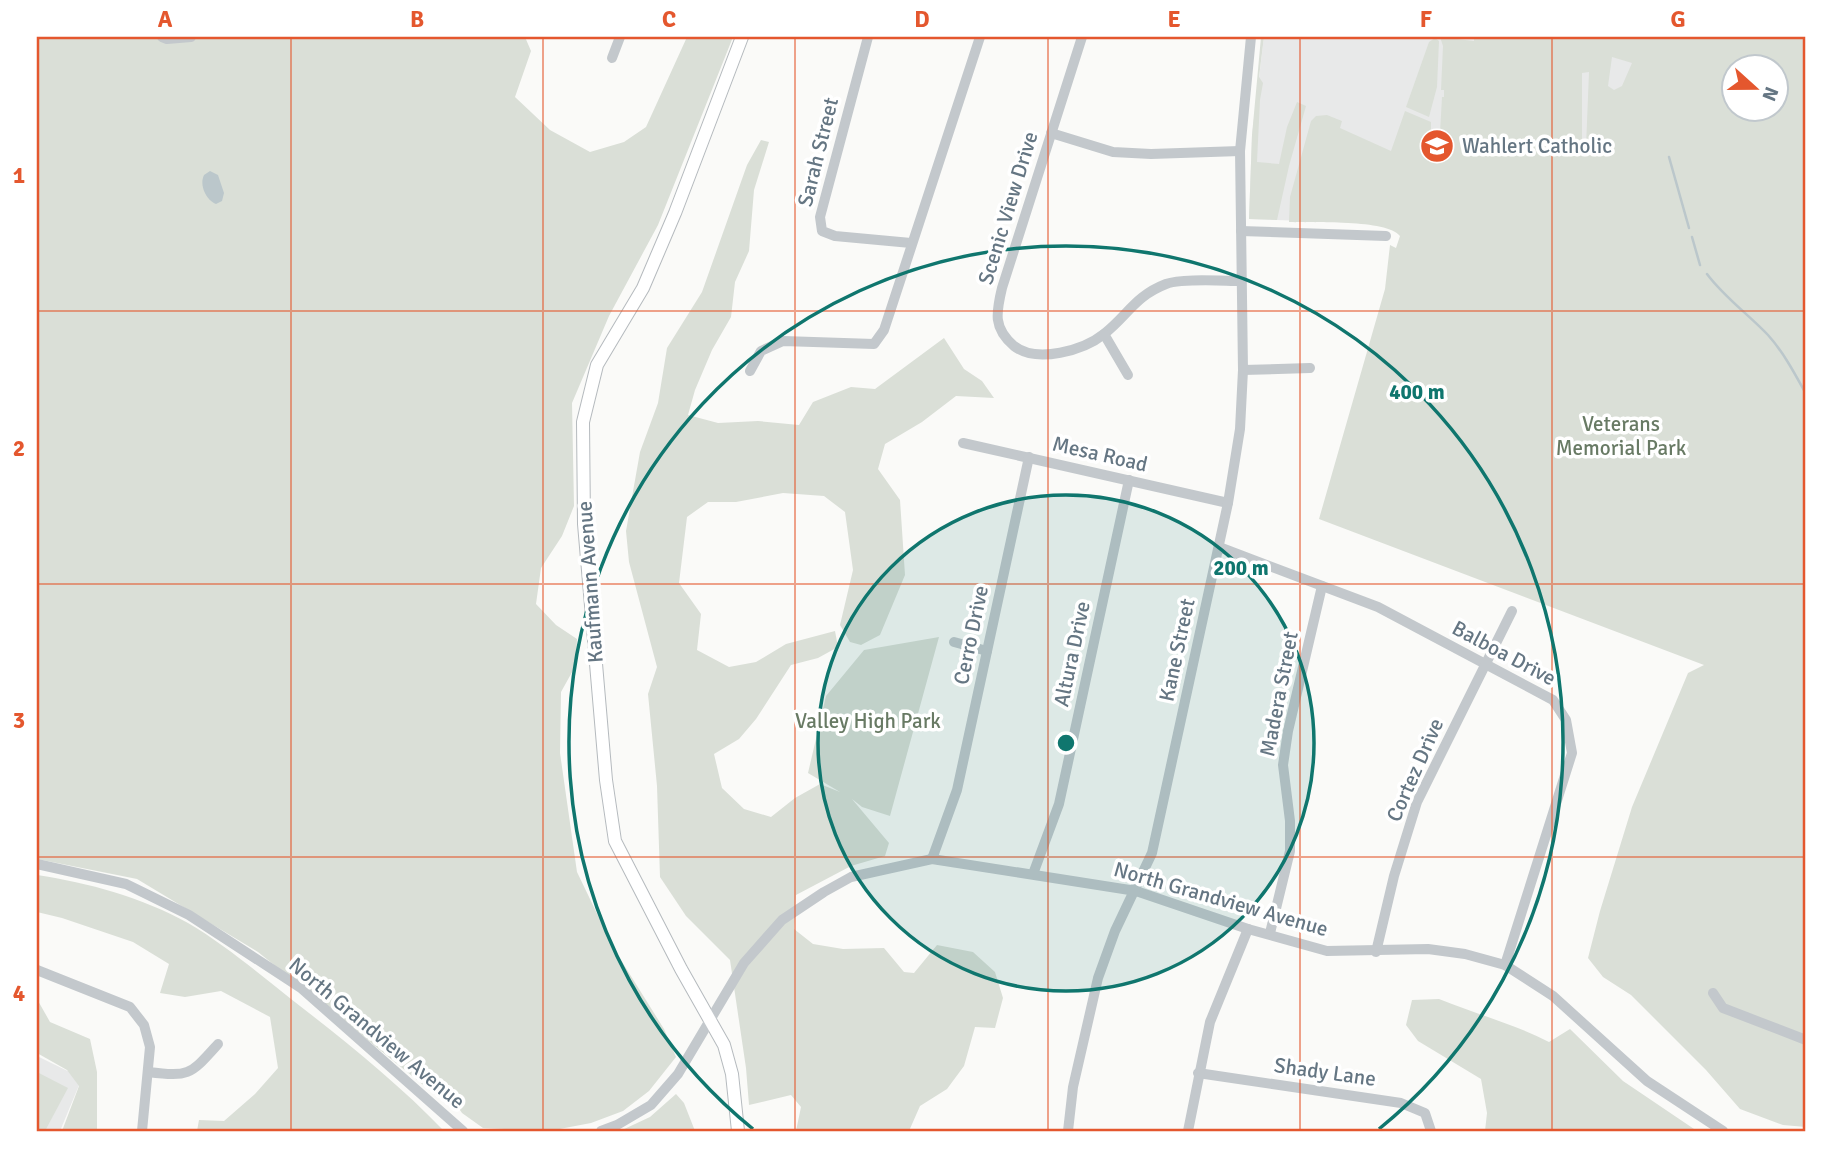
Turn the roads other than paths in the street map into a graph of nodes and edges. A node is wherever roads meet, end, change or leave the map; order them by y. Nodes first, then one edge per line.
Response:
1 (191, 37) edge
2 (620, 37) edge
3 (742, 37) edge
4 (868, 37) edge
5 (980, 37) edge
6 (1082, 37) edge
7 (1251, 37) edge
8 (167, 38) edge
9 (612, 58) dead end
10 (1051, 133) junction
11 (1240, 152) junction
12 (1241, 231) junction
13 (1386, 236) dead end
14 (911, 243) junction
15 (1241, 281) junction
16 (1104, 334) junction
17 (1310, 368) dead end
18 (1243, 370) junction
19 (750, 371) dead end
20 (1129, 375) dead end
21 (964, 443) dead end
22 (1029, 457) junction
23 (1129, 480) junction
24 (1228, 503) junction
25 (1219, 547) junction
26 (1322, 586) junction
27 (1512, 611) dead end
28 (954, 642) dead end
29 (987, 651) junction
30 (1486, 665) junction
31 (932, 859) junction
32 (37, 864) edge
33 (1033, 874) junction
34 (1136, 891) junction
35 (1248, 929) junction
36 (1270, 933) junction
37 (1376, 952) junction
38 (1505, 965) junction
39 (37, 970) edge
40 (1713, 993) dead end
41 (710, 1021) junction
42 (1806, 1040) edge
43 (218, 1044) dead end
44 (148, 1072) junction
45 (1198, 1073) junction
46 (142, 1131) edge
47 (463, 1131) edge
48 (601, 1131) edge
49 (738, 1131) edge
50 (1068, 1131) edge
51 (1188, 1131) edge
52 (1431, 1131) edge
53 (1723, 1131) edge

1 - 8 street
2 - 9 street
3 - 41 main road, Kaufmann Avenue
4 - 14 street, Sarah Street
5 - 14 street
6 - 10 street, Scenic View Drive
7 - 11 street, Kane Street
10 - 11 street
10 - 16 street, Scenic View Drive
11 - 12 street, Kane Street
12 - 13 street
12 - 15 street, Kane Street
14 - 19 street
15 - 16 street, Scenic View Drive
15 - 18 street, Kane Street
16 - 20 street
17 - 18 street
18 - 24 street, Kane Street
21 - 22 street, Mesa Road
22 - 23 street, Mesa Road
22 - 29 street, Cerro Drive
23 - 24 street, Mesa Road
23 - 33 street, Altura Drive
24 - 25 street, Kane Street
25 - 26 street, Balboa Drive
25 - 34 street, Kane Street
26 - 30 street, Balboa Drive
26 - 36 street, Madera Street
27 - 30 street, Cortez Drive
28 - 29 street
29 - 31 street, Cerro Drive
30 - 37 street, Cortez Drive
30 - 38 street, Balboa Drive
31 - 33 street, North Grandview Avenue
31 - 41 street, North Grandview Avenue
32 - 47 street, North Grandview Avenue
33 - 34 street, North Grandview Avenue
34 - 35 street, North Grandview Avenue
34 - 50 street, Kane Street
35 - 36 street, North Grandview Avenue
35 - 45 street
36 - 37 street, North Grandview Avenue
37 - 38 street, North Grandview Avenue
38 - 53 street, North Grandview Avenue
39 - 44 street
40 - 42 street
41 - 48 street, North Grandview Avenue
41 - 49 main road, Kaufmann Avenue
43 - 44 street
44 - 46 street
45 - 51 street
45 - 52 street, Shady Lane

